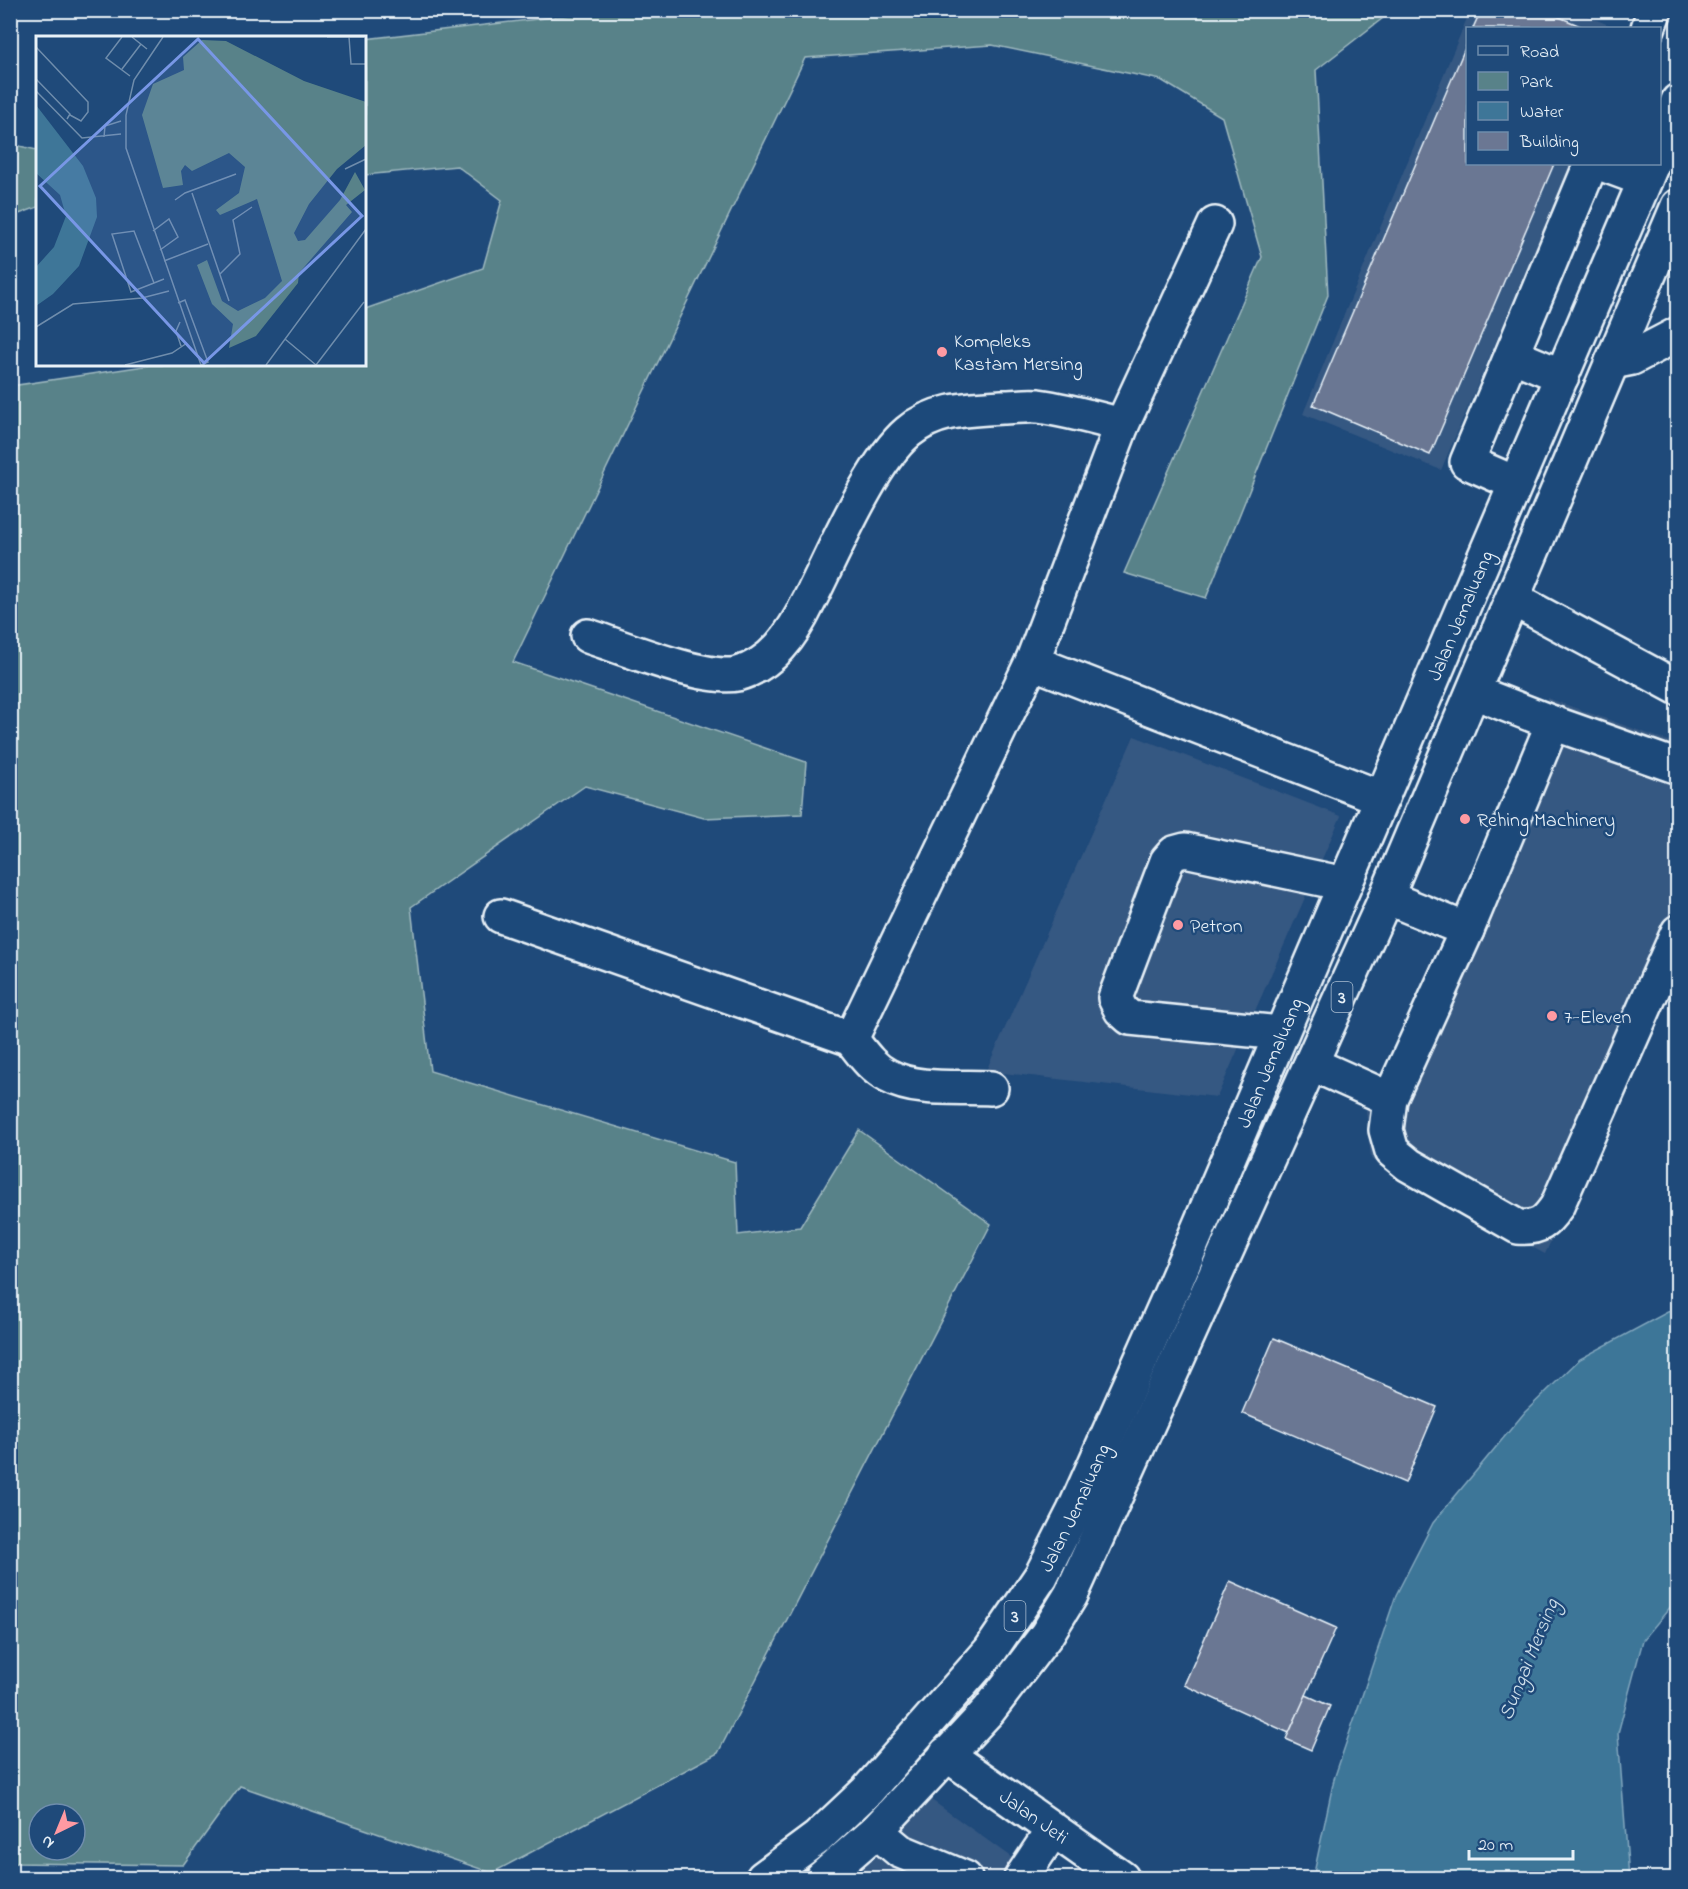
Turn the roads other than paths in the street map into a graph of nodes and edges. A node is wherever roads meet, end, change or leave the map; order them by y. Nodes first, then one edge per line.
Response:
1 (1655, 10) edge
2 (1648, 27) edge
3 (1677, 101) edge
4 (1661, 140) edge
5 (1592, 165) edge
6 (1608, 165) edge
7 (1648, 172) edge
8 (1677, 206) edge
9 (1215, 224) dead end
10 (1677, 334) edge
11 (1512, 355) junction
12 (1612, 362) junction
13 (1562, 376) junction
14 (1122, 425) junction
15 (1515, 483) junction
16 (1513, 599) junction
17 (588, 636) dead end
18 (1032, 662) junction
19 (1677, 688) edge
20 (1474, 692) junction
21 (1553, 723) junction
22 (1677, 767) edge
23 (1382, 798) junction
24 (1345, 884) junction
25 (1386, 897) junction
26 (501, 916) dead end
27 (1467, 930) junction
28 (1677, 932) edge
29 (1281, 1033) junction
30 (851, 1039) junction
31 (1312, 1064) junction
32 (992, 1088) dead end
33 (1390, 1099) junction
34 (946, 1754) junction
35 (1053, 1830) junction
36 (876, 1832) junction
37 (762, 1878) edge
38 (822, 1878) edge
39 (965, 1878) edge
40 (1021, 1878) edge
41 (1122, 1878) edge

1 - 2 main road
3 - 4 main road
5 - 11 main road
6 - 7 main road
7 - 13 main road, Jalan Jemaluang / 3
8 - 12 main road, Jalan Jemaluang / 3
9 - 14 main road
10 - 12 main road
11 - 13 main road
11 - 15 main road
12 - 16 main road, Jalan Jemaluang / 3
13 - 15 main road, Jalan Jemaluang / 3
14 - 17 main road
14 - 18 main road
15 - 23 main road, Jalan Jemaluang / 3
16 - 19 main road
16 - 20 main road, Jalan Jemaluang / 3
18 - 23 main road
18 - 30 main road
20 - 21 main road
20 - 25 main road, Jalan Jemaluang / 3
21 - 22 main road
21 - 27 main road
23 - 24 main road, Jalan Jemaluang / 3
24 - 29 main road, Jalan Jemaluang / 3
24 - 29 main road
25 - 27 main road
25 - 31 main road, Jalan Jemaluang / 3
26 - 30 main road
27 - 33 main road
28 - 33 main road
29 - 37 main road, Jalan Jemaluang / 3
30 - 32 main road
31 - 33 main road
31 - 34 main road, Jalan Jemaluang / 3
34 - 35 main road, Jalan Jeti
34 - 36 main road, Jalan Jemaluang / 3
35 - 40 main road
35 - 41 main road, Jalan Jeti
36 - 38 main road, Jalan Jemaluang / 3
36 - 39 main road

